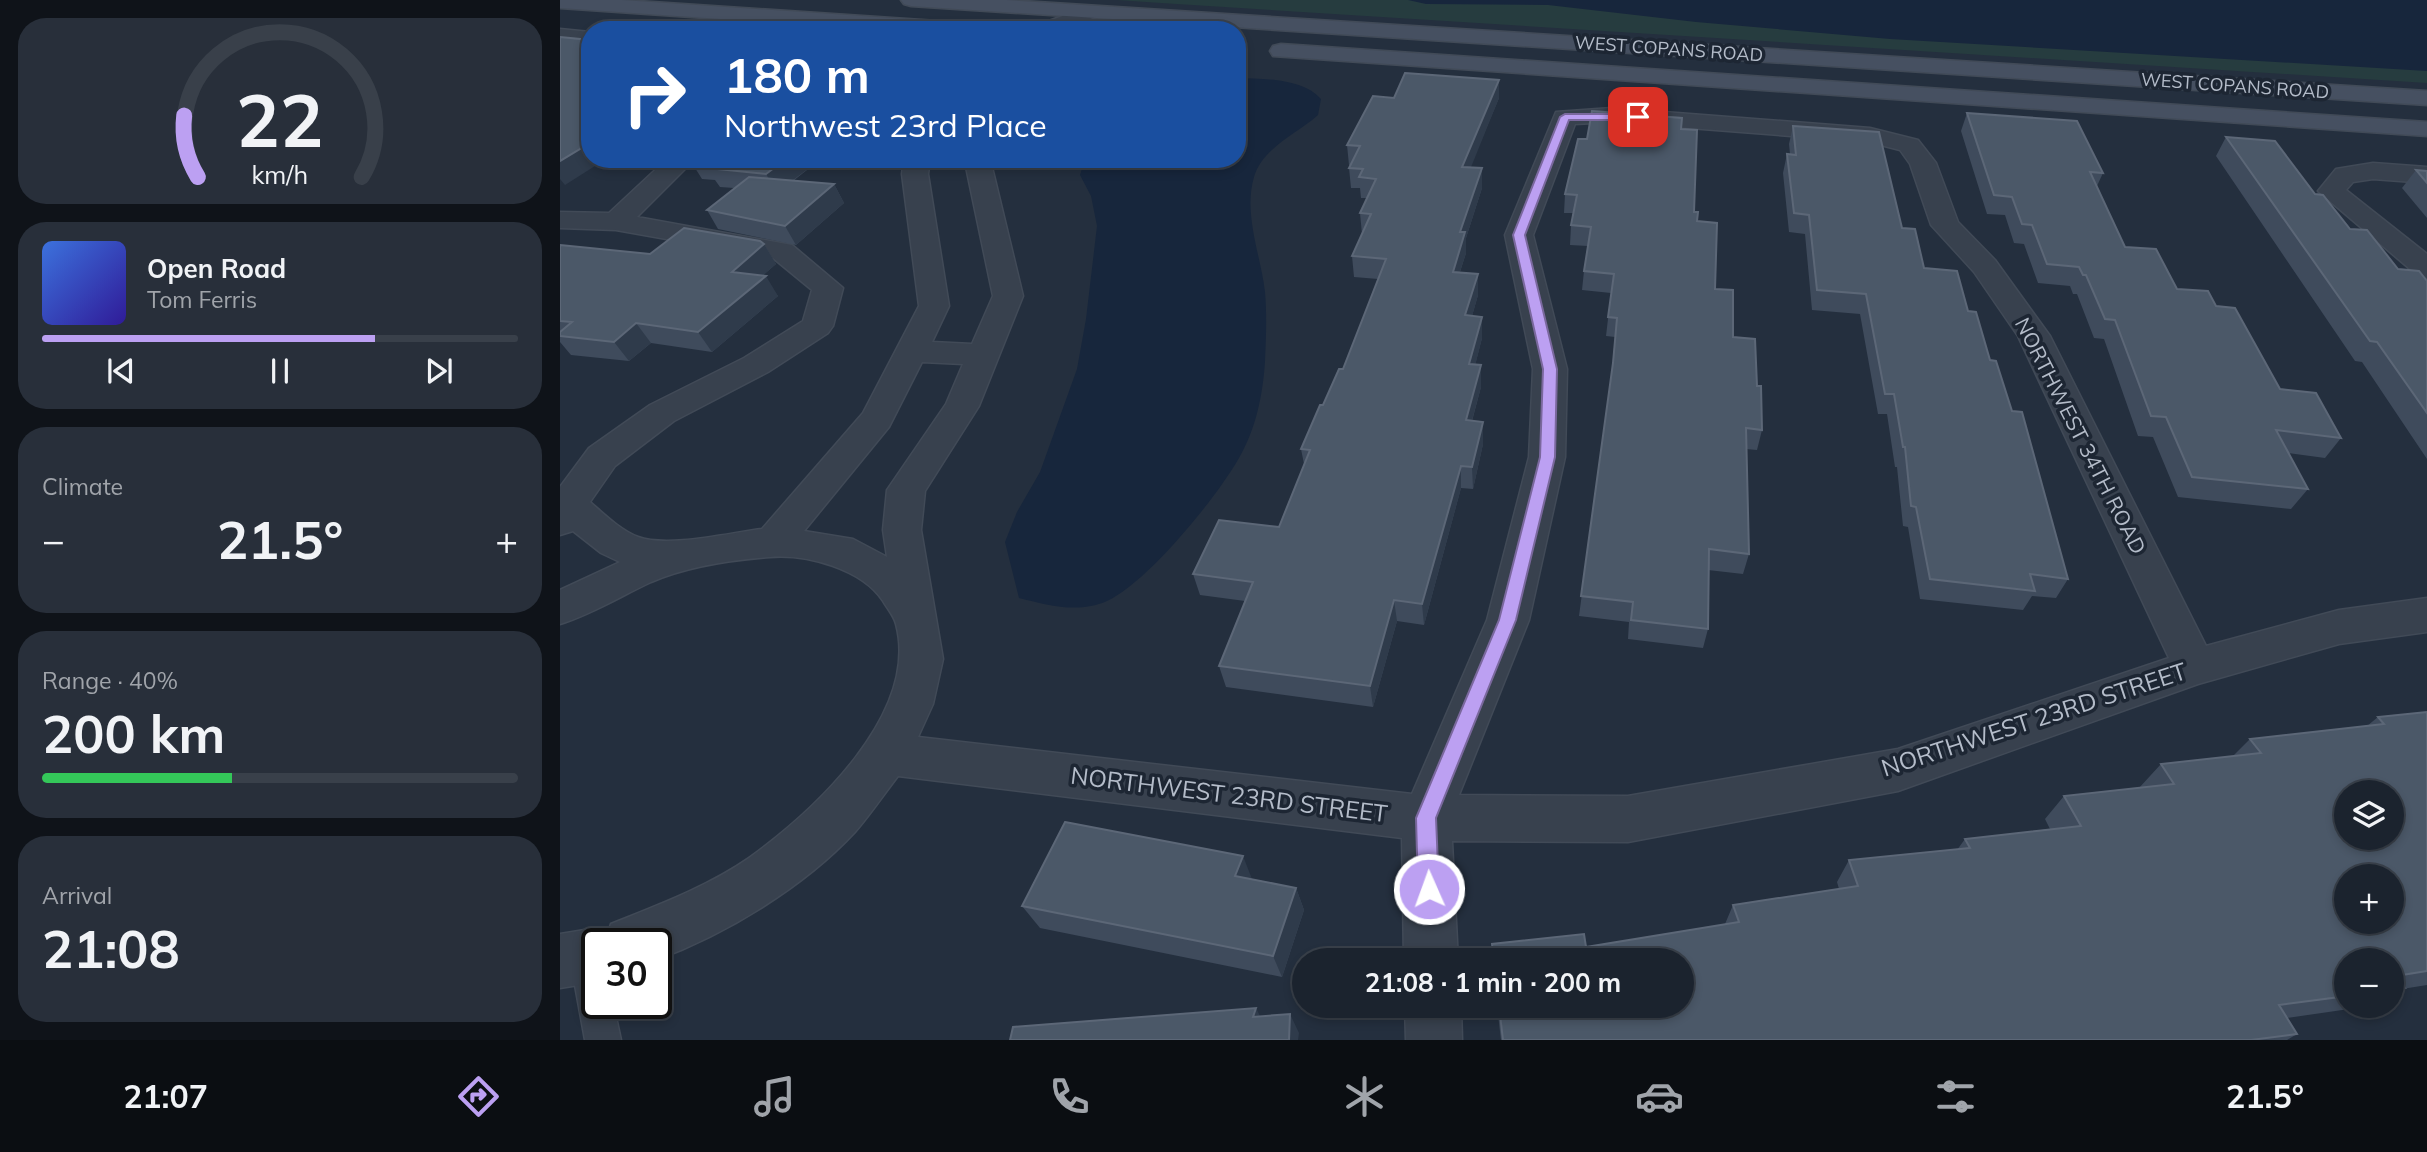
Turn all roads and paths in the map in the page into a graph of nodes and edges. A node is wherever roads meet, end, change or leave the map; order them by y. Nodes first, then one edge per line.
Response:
1 (911, 0) edge
2 (560, 2) edge
3 (840, 21) edge
4 (1085, 21) edge
5 (1246, 30) edge
6 (560, 35) edge
7 (581, 38) edge
8 (1265, 50) dead end
9 (2427, 98) edge
10 (2427, 129) edge
11 (673, 168) edge
12 (916, 168) edge
13 (979, 168) edge
14 (2427, 175) edge
15 (560, 220) edge
16 (616, 222) junction
17 (2427, 269) edge
18 (911, 352) junction
19 (984, 354) junction
20 (564, 512) edge
21 (773, 542) junction
22 (703, 551) junction
23 (560, 608) edge
24 (2427, 615) edge
25 (917, 620) junction
26 (2195, 667) junction
27 (887, 754) junction
28 (1426, 818) junction
29 (671, 928) edge
30 (1431, 948) edge
31 (1433, 1018) edge
32 (601, 1019) edge
33 (603, 1040) edge
34 (1434, 1040) edge

1 - 4 main road, WEST COPANS ROAD
2 - 3 main road
5 - 9 main road, WEST COPANS ROAD
6 - 7 street
8 - 10 main road, WEST COPANS ROAD
11 - 16 street
12 - 18 street
13 - 19 street
14 - 17 street
15 - 16 street
16 - 20 street
18 - 19 street
18 - 21 street
19 - 25 street
20 - 22 street
21 - 22 street
21 - 25 street
22 - 23 street
24 - 26 street, NORTHWEST 23RD STREET
25 - 27 street
26 - 28 street, NORTHWEST 23RD STREET
26 - 28 street, NORTHWEST 34TH ROAD
27 - 28 street, NORTHWEST 23RD STREET
27 - 29 street
28 - 30 street
31 - 34 street
32 - 33 lane

